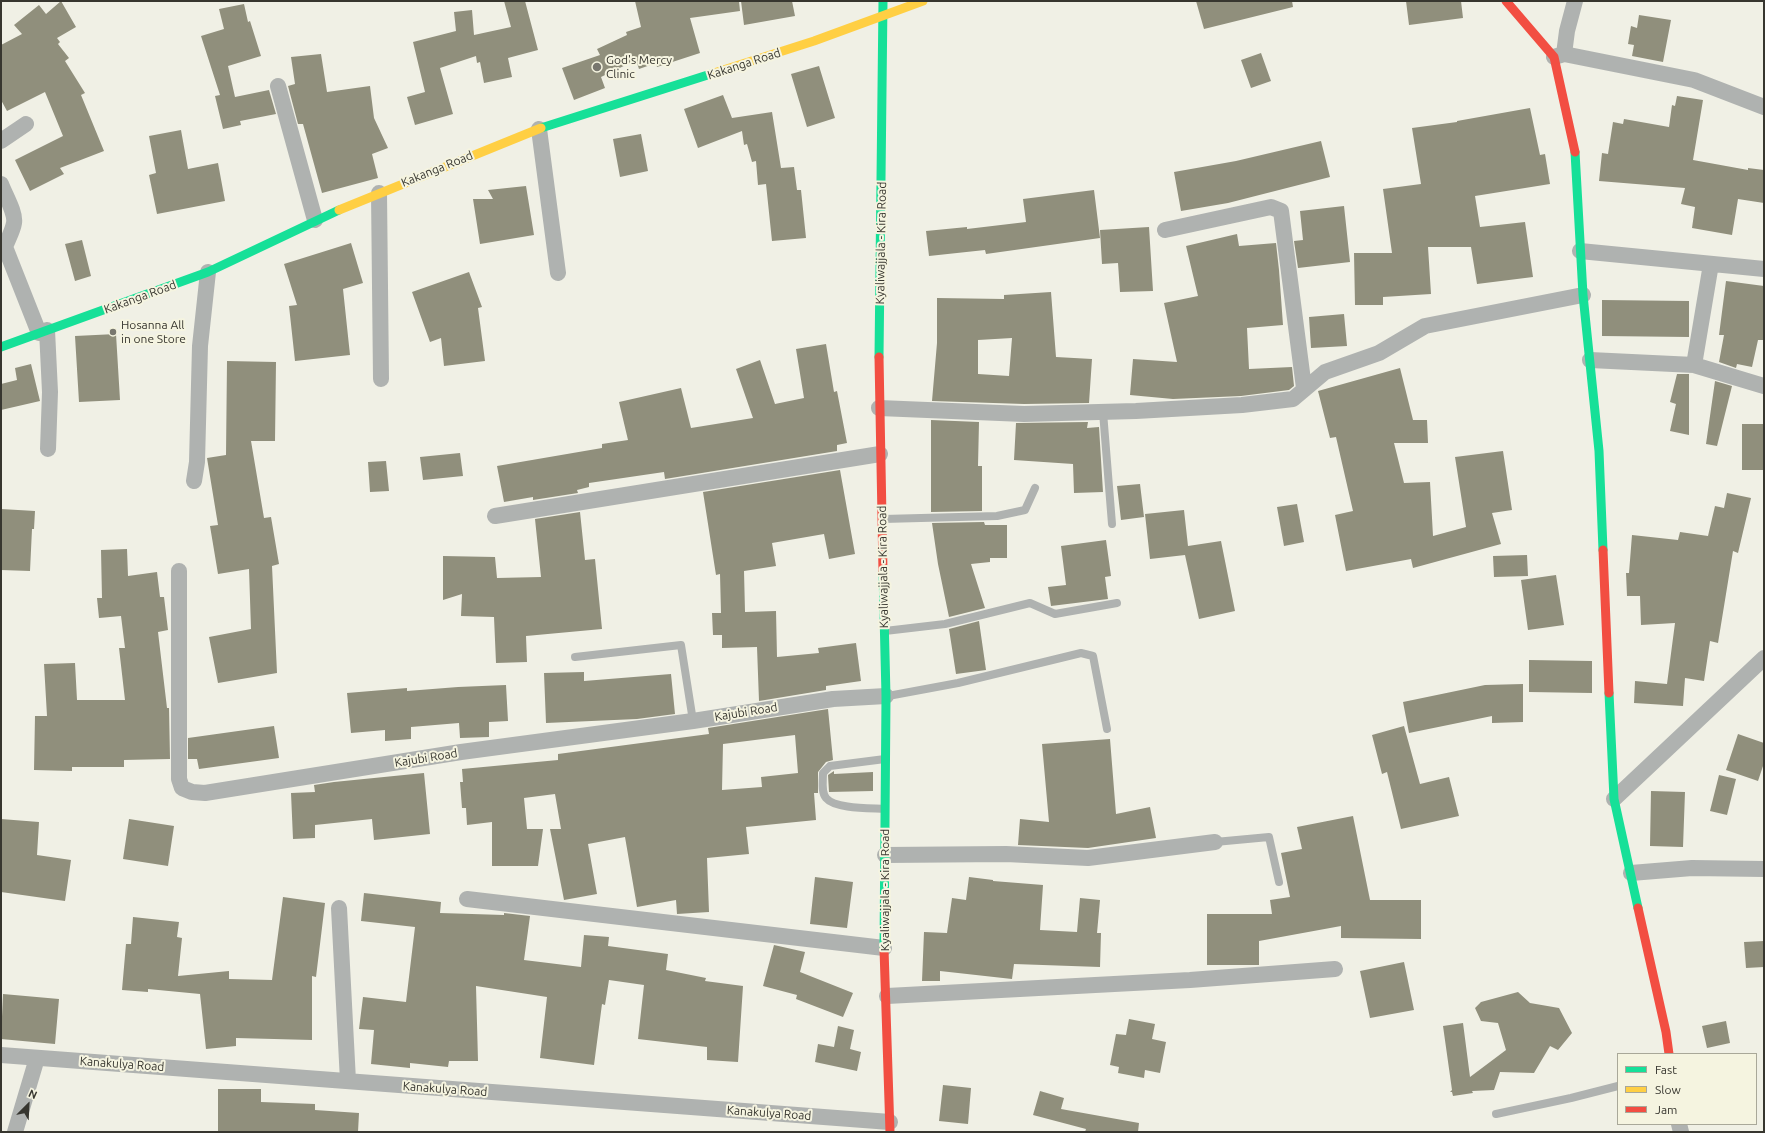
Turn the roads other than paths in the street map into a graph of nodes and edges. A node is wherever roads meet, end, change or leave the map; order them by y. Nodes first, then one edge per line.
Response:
1 (883, 1) edge
2 (923, 1) edge
3 (1506, 1) edge
4 (1575, 1) edge
5 (884, 17) junction
6 (1559, 56) junction
7 (278, 86) dead end
8 (1764, 107) edge
9 (26, 124) dead end
10 (539, 129) junction
11 (1, 141) edge
12 (1, 184) edge
13 (378, 192) junction
14 (315, 220) junction
15 (1165, 230) dead end
16 (3, 245) edge
17 (1580, 251) junction
18 (1711, 264) junction
19 (1764, 269) edge
20 (208, 272) junction
21 (558, 273) dead end
22 (1583, 295) junction
23 (43, 332) junction
24 (1, 347) edge
25 (1590, 360) junction
26 (1694, 365) junction
27 (381, 379) dead end
28 (1764, 386) edge
29 (1304, 388) junction
30 (879, 408) junction
31 (1103, 412) junction
32 (48, 449) dead end
33 (880, 454) junction
34 (194, 481) dead end
35 (1035, 488) dead end
36 (495, 516) dead end
37 (882, 519) junction
38 (1112, 524) dead end
39 (179, 571) dead end
40 (1117, 603) dead end
41 (884, 631) junction
42 (575, 657) dead end
43 (1764, 658) edge
44 (886, 696) junction
45 (693, 721) junction
46 (1107, 729) dead end
47 (886, 759) junction
48 (1614, 799) junction
49 (886, 809) junction
50 (1215, 842) joint
51 (885, 855) junction
52 (1764, 870) edge
53 (1631, 873) junction
54 (1280, 882) dead end
55 (467, 900) dead end
56 (339, 908) dead end
57 (884, 948) junction
58 (1335, 969) dead end
59 (887, 996) junction
60 (1669, 1053) edge
61 (1, 1055) edge
62 (37, 1058) junction
63 (348, 1081) junction
64 (1617, 1086) edge
65 (1496, 1114) dead end
66 (890, 1127) edge
67 (15, 1132) edge

1 - 5 street, Kyaliwajjala - Kira Road
2 - 5 street, Kakanga Road
3 - 6 street
4 - 6 street
5 - 10 street, Kakanga Road
5 - 30 street, Kyaliwajjala - Kira Road
6 - 8 street
6 - 17 street
7 - 14 street
9 - 11 street
10 - 13 street, Kakanga Road
10 - 21 street
12 - 16 street
13 - 14 street, Kakanga Road
13 - 27 street
14 - 20 street, Kakanga Road
15 - 29 street
16 - 23 street
17 - 18 street
17 - 22 street
18 - 19 street
18 - 26 street
20 - 23 street, Kakanga Road
20 - 34 street
22 - 25 street
22 - 29 street
23 - 24 street, Kakanga Road
23 - 32 street
25 - 26 street
25 - 48 street
26 - 28 street
29 - 31 street
30 - 31 street
30 - 33 street, Kyaliwajjala - Kira Road
31 - 38 lane
33 - 36 street
33 - 37 street, Kyaliwajjala - Kira Road
35 - 37 lane
37 - 41 street, Kyaliwajjala - Kira Road
39 - 45 street, Kajubi Road
40 - 41 lane
41 - 44 street, Kyaliwajjala - Kira Road
42 - 45 lane
43 - 48 street
44 - 45 street, Kajubi Road
44 - 46 lane
44 - 47 street, Kyaliwajjala - Kira Road
47 - 49 street, Kyaliwajjala - Kira Road
47 - 49 lane
48 - 53 street
49 - 51 street, Kyaliwajjala - Kira Road
50 - 51 street
50 - 54 lane
51 - 57 street, Kyaliwajjala - Kira Road
52 - 53 street
53 - 60 street
55 - 57 street
56 - 63 street
57 - 59 street, Kyaliwajjala - Kira Road
58 - 59 street
59 - 66 street, Kyaliwajjala - Kira Road
61 - 62 street, Kanakulya Road
62 - 63 street, Kanakulya Road
62 - 67 street
63 - 66 street, Kanakulya Road
64 - 65 lane

